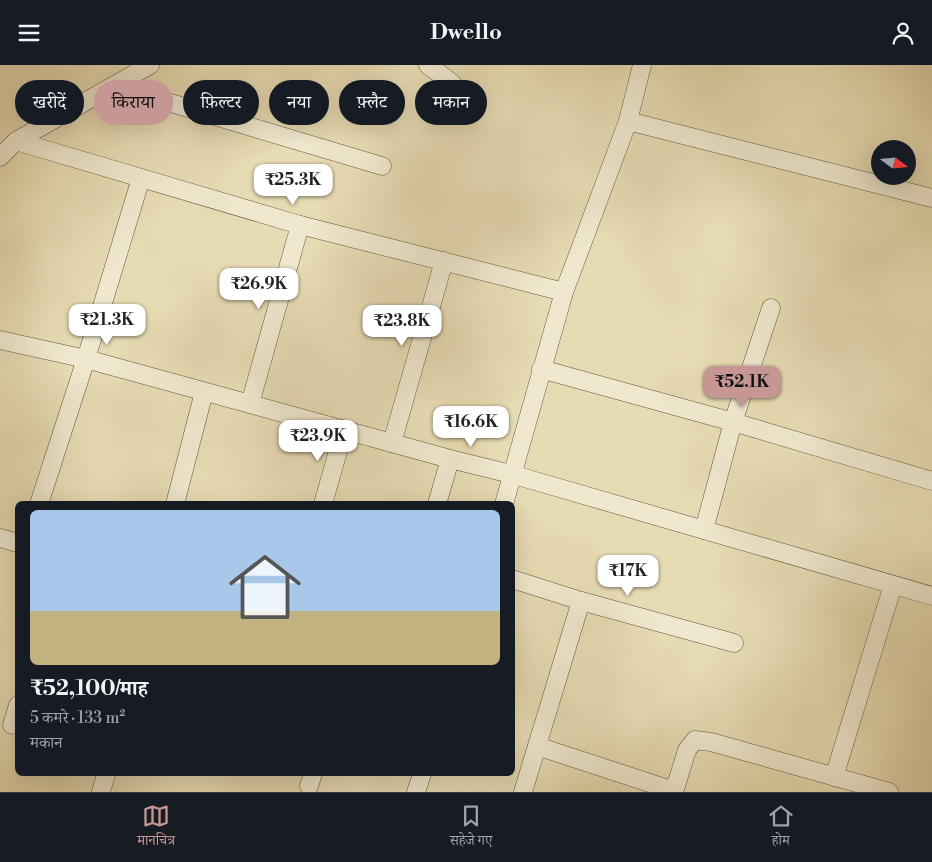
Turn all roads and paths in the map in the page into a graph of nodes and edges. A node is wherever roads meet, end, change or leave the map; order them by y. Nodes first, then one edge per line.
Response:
1 (150, 65) edge
2 (428, 65) edge
3 (642, 65) edge
4 (124, 80) edge
5 (448, 80) edge
6 (94, 97) edge
7 (173, 104) edge
8 (628, 121) junction
9 (16, 141) junction
10 (0, 157) edge
11 (382, 166) dead end
12 (141, 178) junction
13 (932, 198) edge
14 (300, 225) junction
15 (444, 261) junction
16 (564, 291) junction
17 (771, 308) dead end
18 (0, 340) edge
19 (86, 359) junction
20 (542, 369) junction
21 (204, 391) junction
22 (250, 404) junction
23 (733, 422) junction
24 (344, 430) junction
25 (392, 443) junction
26 (450, 459) junction
27 (511, 474) junction
28 (932, 481) edge
29 (40, 501) edge
30 (176, 501) edge
31 (324, 501) edge
32 (438, 501) edge
33 (505, 501) edge
34 (704, 530) junction
35 (0, 538) edge
36 (15, 542) edge
37 (515, 580) edge
38 (893, 585) junction
39 (932, 596) edge
40 (581, 601) junction
41 (734, 643) dead end
42 (15, 715) edge
43 (12, 725) dead end
44 (537, 746) junction
45 (105, 776) edge
46 (421, 776) edge
47 (834, 777) junction
48 (674, 791) edge
49 (101, 792) edge
50 (416, 792) edge
51 (523, 792) edge
52 (889, 792) edge

1 - 4 street
2 - 5 street
3 - 8 street
6 - 9 street
7 - 11 street
8 - 13 street
8 - 16 street
9 - 10 street
9 - 12 street
12 - 14 street
12 - 19 street
14 - 15 street
14 - 22 street
15 - 16 street
15 - 25 street
16 - 20 street
17 - 23 street
18 - 19 street
19 - 21 street
19 - 29 street
20 - 23 street
20 - 27 street
21 - 22 street
21 - 30 street
22 - 24 street
23 - 28 street
23 - 34 street
24 - 25 street
24 - 31 street
25 - 26 street
26 - 27 street
26 - 32 street
27 - 33 street
27 - 34 street
34 - 38 street
35 - 36 street
37 - 40 street
38 - 39 street
38 - 47 street
40 - 41 street
40 - 44 street
42 - 43 street
44 - 48 street
44 - 51 street
45 - 49 street
46 - 50 street
47 - 48 street
47 - 52 street

